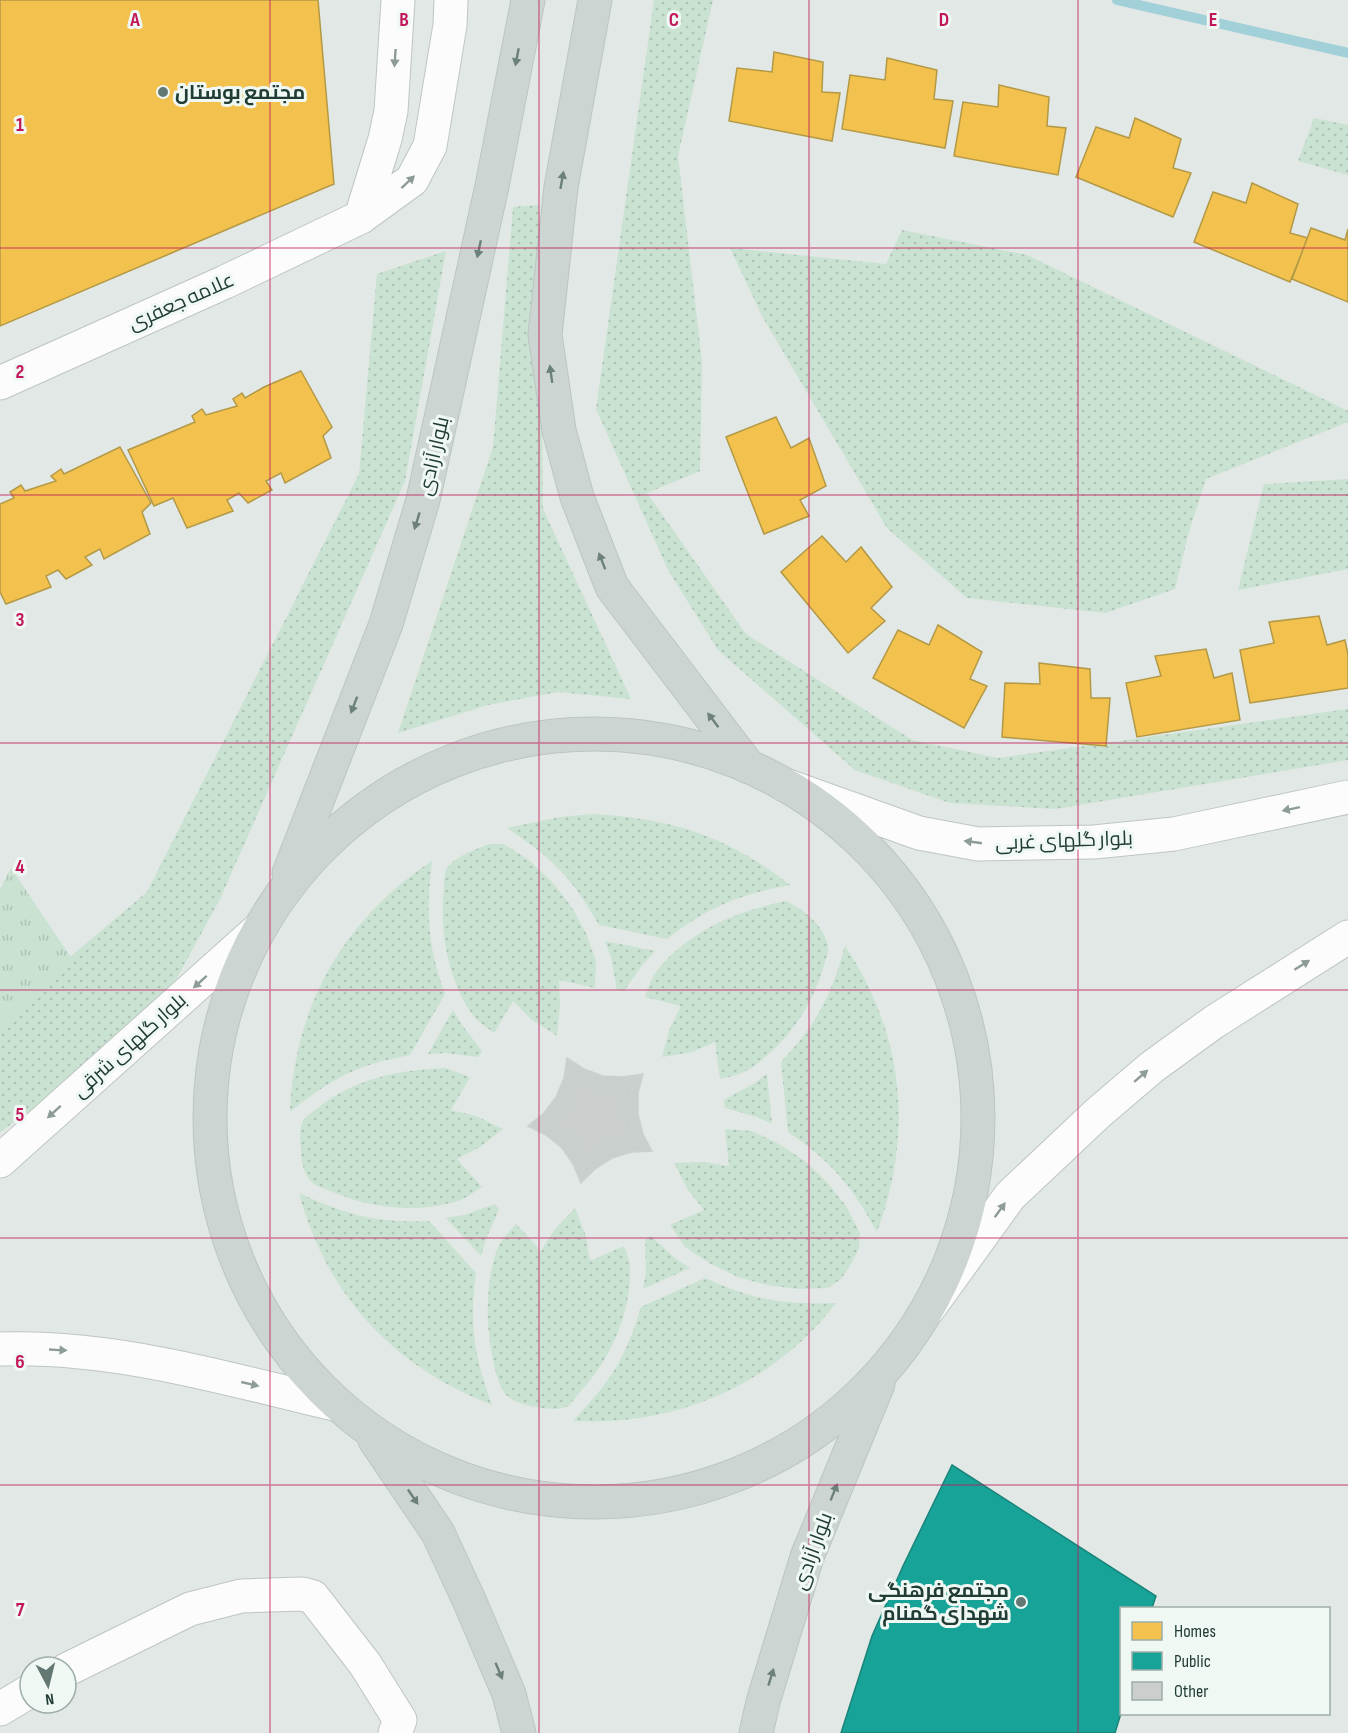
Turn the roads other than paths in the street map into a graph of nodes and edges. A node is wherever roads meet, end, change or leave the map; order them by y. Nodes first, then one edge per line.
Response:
1 (398, 0) edge
2 (451, 0) edge
3 (528, 0) edge
4 (595, 0) edge
5 (361, 217) junction
6 (0, 383) edge
7 (749, 766) junction
8 (785, 784) junction
9 (1348, 797) edge
10 (281, 895) junction
11 (259, 929) junction
12 (1348, 937) edge
13 (0, 1161) edge
14 (929, 1308) junction
15 (0, 1349) edge
16 (882, 1374) junction
17 (338, 1405) junction
18 (369, 1431) junction
19 (78, 1664) edge
20 (18, 1698) edge
21 (0, 1709) edge
22 (395, 1733) edge
23 (519, 1733) edge
24 (756, 1733) edge

1 -> 5 main road
5 -> 2 main road, علامه جعفری
3 -> 10 main road, بلوار آزادی
7 -> 4 main road
5 - 6 main road, علامه جعفری
7 - 8 main road
7 - 10 main road
9 -> 8 main road, بلوار گلهای غربی
8 - 14 main road
10 - 11 main road
11 -> 13 main road, بلوار گلهای شرقی
11 - 17 main road
14 -> 12 main road
14 - 16 main road
15 -> 17 main road
16 - 18 main road
24 -> 16 main road, بلوار آزادی
17 - 18 main road
18 -> 23 main road
19 - 22 main road
20 - 21 main road

